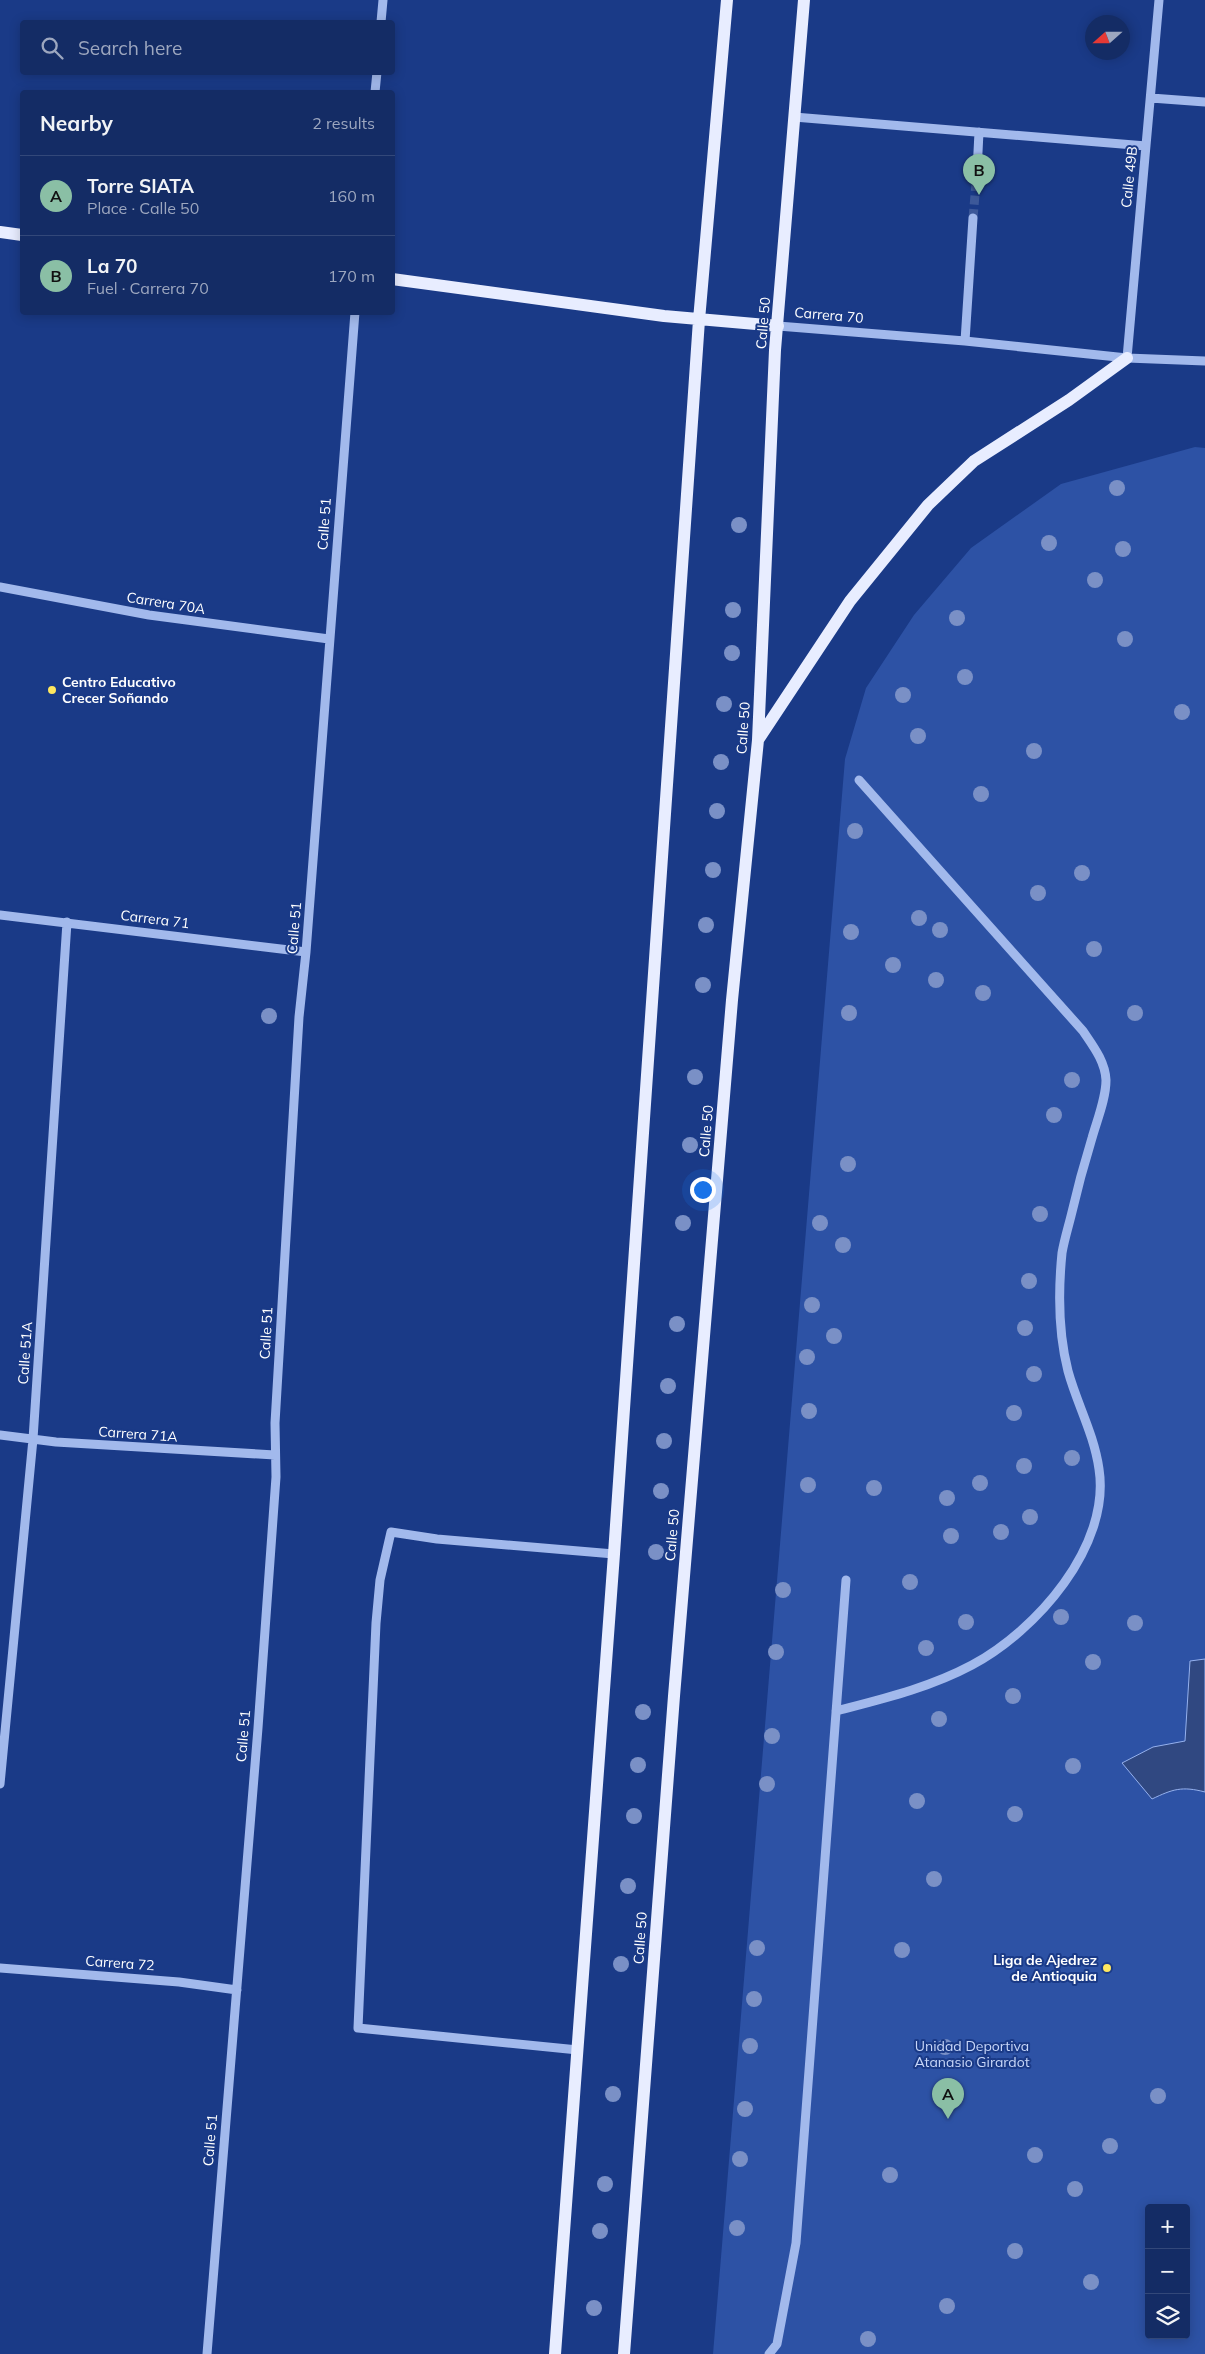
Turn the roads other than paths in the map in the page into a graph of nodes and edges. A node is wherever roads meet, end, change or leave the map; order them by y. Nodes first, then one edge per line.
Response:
1 (383, 0) edge
2 (727, 0) edge
3 (804, 0) edge
4 (1159, 0) edge
5 (381, 20) edge
6 (377, 75) edge
7 (375, 90) edge
8 (1151, 98) junction
9 (1205, 102) edge
10 (794, 117) junction
11 (979, 132) junction
12 (1146, 146) junction
13 (977, 172) tunnel mouth
14 (973, 218) tunnel mouth
15 (0, 232) edge
16 (20, 235) edge
17 (395, 279) edge
18 (355, 315) edge
19 (699, 320) junction
20 (778, 326) junction
21 (965, 341) junction
22 (1127, 358) junction
23 (1205, 362) edge
24 (0, 587) edge
25 (329, 640) junction
26 (758, 740) junction
27 (859, 780) dead end
28 (0, 915) edge
29 (67, 922) junction
30 (306, 952) junction
31 (0, 1435) edge
32 (33, 1439) junction
33 (275, 1455) junction
34 (614, 1554) junction
35 (846, 1580) dead end
36 (836, 1711) junction
37 (0, 1784) edge
38 (0, 1968) edge
39 (237, 1990) junction
40 (578, 2050) junction
41 (207, 2354) edge
42 (555, 2354) edge
43 (624, 2354) edge
44 (769, 2354) edge

1 - 5 street
2 - 19 main road
3 - 10 main road, Calle 50
4 - 8 street, Calle 49B
6 - 7 street
8 - 9 street
8 - 12 street, Calle 49B
10 - 11 street
10 - 20 main road, Calle 50
11 - 12 street
11 - 13 street
12 - 22 street, Calle 49B
14 - 21 street
15 - 16 main road
17 - 19 main road, Carrera 70
18 - 25 street, Calle 51
19 - 20 main road, Carrera 70
19 - 34 main road
20 - 21 street, Carrera 70
20 - 26 main road, Calle 50
21 - 22 street, Carrera 70
22 - 23 street, Carrera 70
22 - 26 main road
24 - 25 street, Carrera 70A
25 - 30 street, Calle 51
26 - 43 main road, Calle 50
27 - 36 street
28 - 29 street, Carrera 71
29 - 30 street, Carrera 71
29 - 32 street, Calle 51A
30 - 33 street, Calle 51
31 - 32 street, Carrera 71A
32 - 33 street, Carrera 71A
32 - 37 street, Calle 51A
33 - 39 street, Calle 51
34 - 40 main road
34 - 40 street
35 - 36 street
36 - 44 street
38 - 39 street, Carrera 72
39 - 41 street, Calle 51
40 - 42 main road

